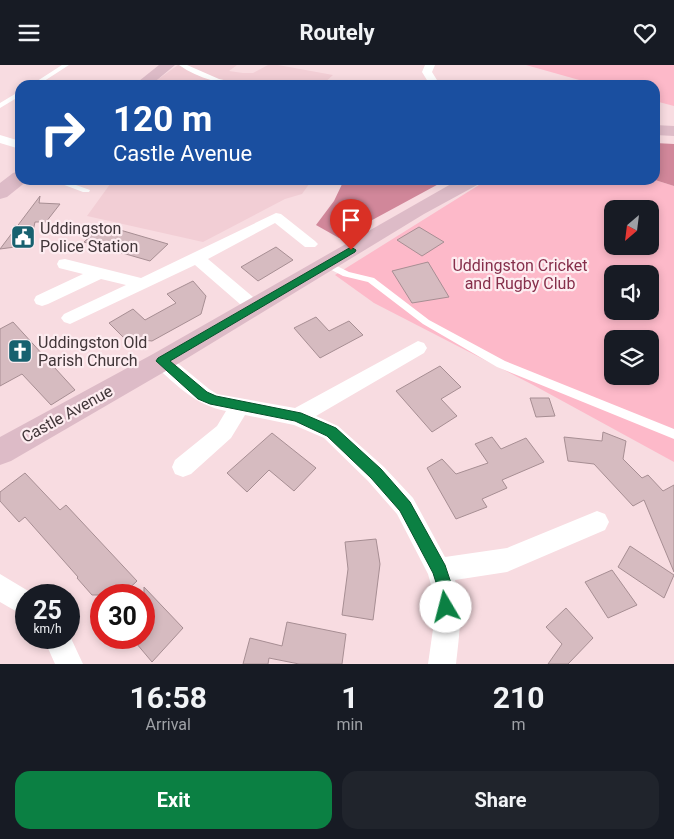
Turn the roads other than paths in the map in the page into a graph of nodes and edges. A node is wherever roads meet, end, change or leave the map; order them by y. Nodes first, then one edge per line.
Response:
1 (66, 65) edge
2 (168, 65) edge
3 (182, 65) edge
4 (430, 65) edge
5 (42, 80) edge
6 (148, 80) edge
7 (216, 80) edge
8 (432, 80) edge
9 (15, 96) edge
10 (0, 106) edge
11 (660, 130) edge
12 (674, 131) edge
13 (0, 139) edge
14 (15, 144) edge
15 (15, 181) edge
16 (70, 185) edge
17 (463, 185) edge
18 (73, 186) joint
19 (86, 190) dead end
20 (0, 193) edge
21 (310, 244) dead end
22 (197, 257) junction
23 (65, 264) dead end
24 (327, 265) junction
25 (99, 273) junction
26 (140, 283) junction
27 (42, 300) dead end
28 (254, 307) junction
29 (70, 318) dead end
30 (418, 348) dead end
31 (162, 361) junction
32 (239, 407) junction
33 (297, 417) junction
34 (674, 434) edge
35 (0, 452) edge
36 (184, 467) dead end
37 (596, 521) dead end
38 (439, 570) junction
39 (0, 587) edge
40 (15, 597) edge
41 (62, 649) edge
42 (69, 664) edge
43 (442, 664) edge

1 - 5 lane
2 - 6 street
3 - 7 lane
4 - 8 street
9 - 10 lane
11 - 12 street
13 - 14 street
15 - 20 street
16 - 18 lane
17 - 24 street, Castle Avenue
18 - 19 lane
21 - 22 street
22 - 26 street
22 - 28 street
23 - 25 street
24 - 28 street, Castle Avenue
24 - 34 lane
25 - 26 street
25 - 27 street
26 - 29 street
28 - 31 street, Castle Avenue
30 - 33 street
31 - 32 street
31 - 35 street, Castle Avenue
32 - 33 street
32 - 36 street
33 - 38 street
37 - 38 street
38 - 43 street
39 - 40 street
41 - 42 street

